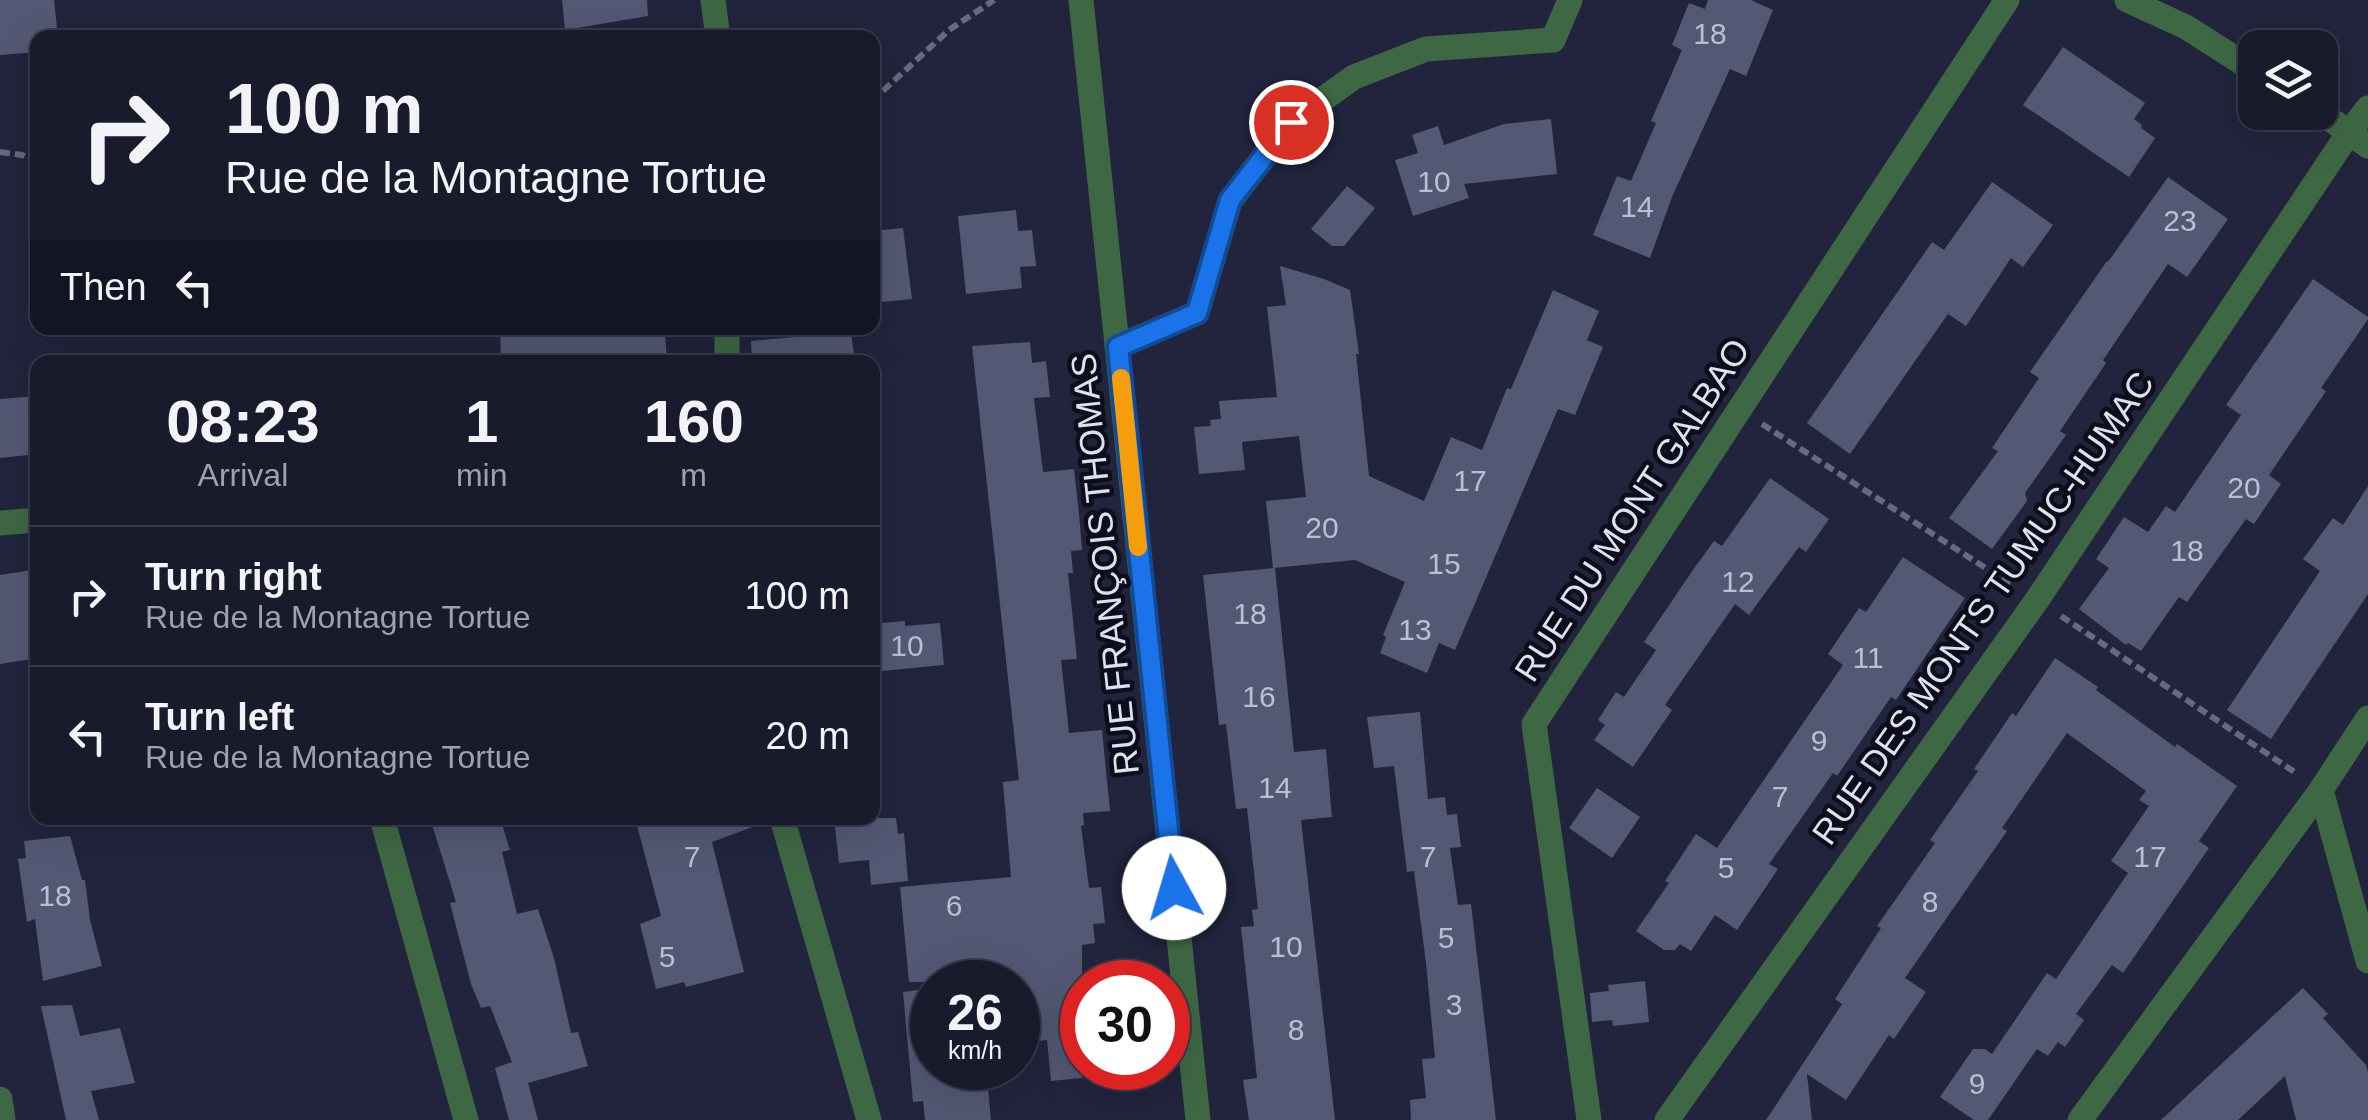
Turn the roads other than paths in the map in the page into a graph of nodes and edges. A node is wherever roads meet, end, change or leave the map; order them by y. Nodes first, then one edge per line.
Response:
1 (714, 0) edge
2 (1080, 0) edge
3 (1570, 0) edge
4 (2007, 0) edge
5 (2127, 0) edge
6 (717, 30) edge
7 (2238, 60) edge
8 (2368, 108) edge
9 (2338, 124) edge
10 (2359, 139) edge
11 (1118, 347) junction
12 (30, 521) edge
13 (0, 523) edge
14 (2368, 718) edge
15 (2322, 790) junction
16 (384, 825) edge
17 (784, 825) edge
18 (2368, 961) edge
19 (0, 1099) edge
20 (3, 1120) edge
21 (466, 1120) edge
22 (869, 1120) edge
23 (1198, 1120) edge
24 (1588, 1120) edge
25 (1667, 1120) edge
26 (2080, 1120) edge

1 - 6 street
2 - 11 street, RUE FRANÇOIS THOMAS
3 - 11 street
4 - 24 street, RUE DU MONT GALBAO
5 - 7 street
8 - 10 street, RUE DES MONTS TUMUC-HUMAC
9 - 10 street
10 - 25 street, RUE DES MONTS TUMUC-HUMAC
11 - 23 street, RUE FRANÇOIS THOMAS
12 - 13 street
14 - 15 street
15 - 18 street
15 - 26 street
16 - 21 street
17 - 22 street
19 - 20 street

